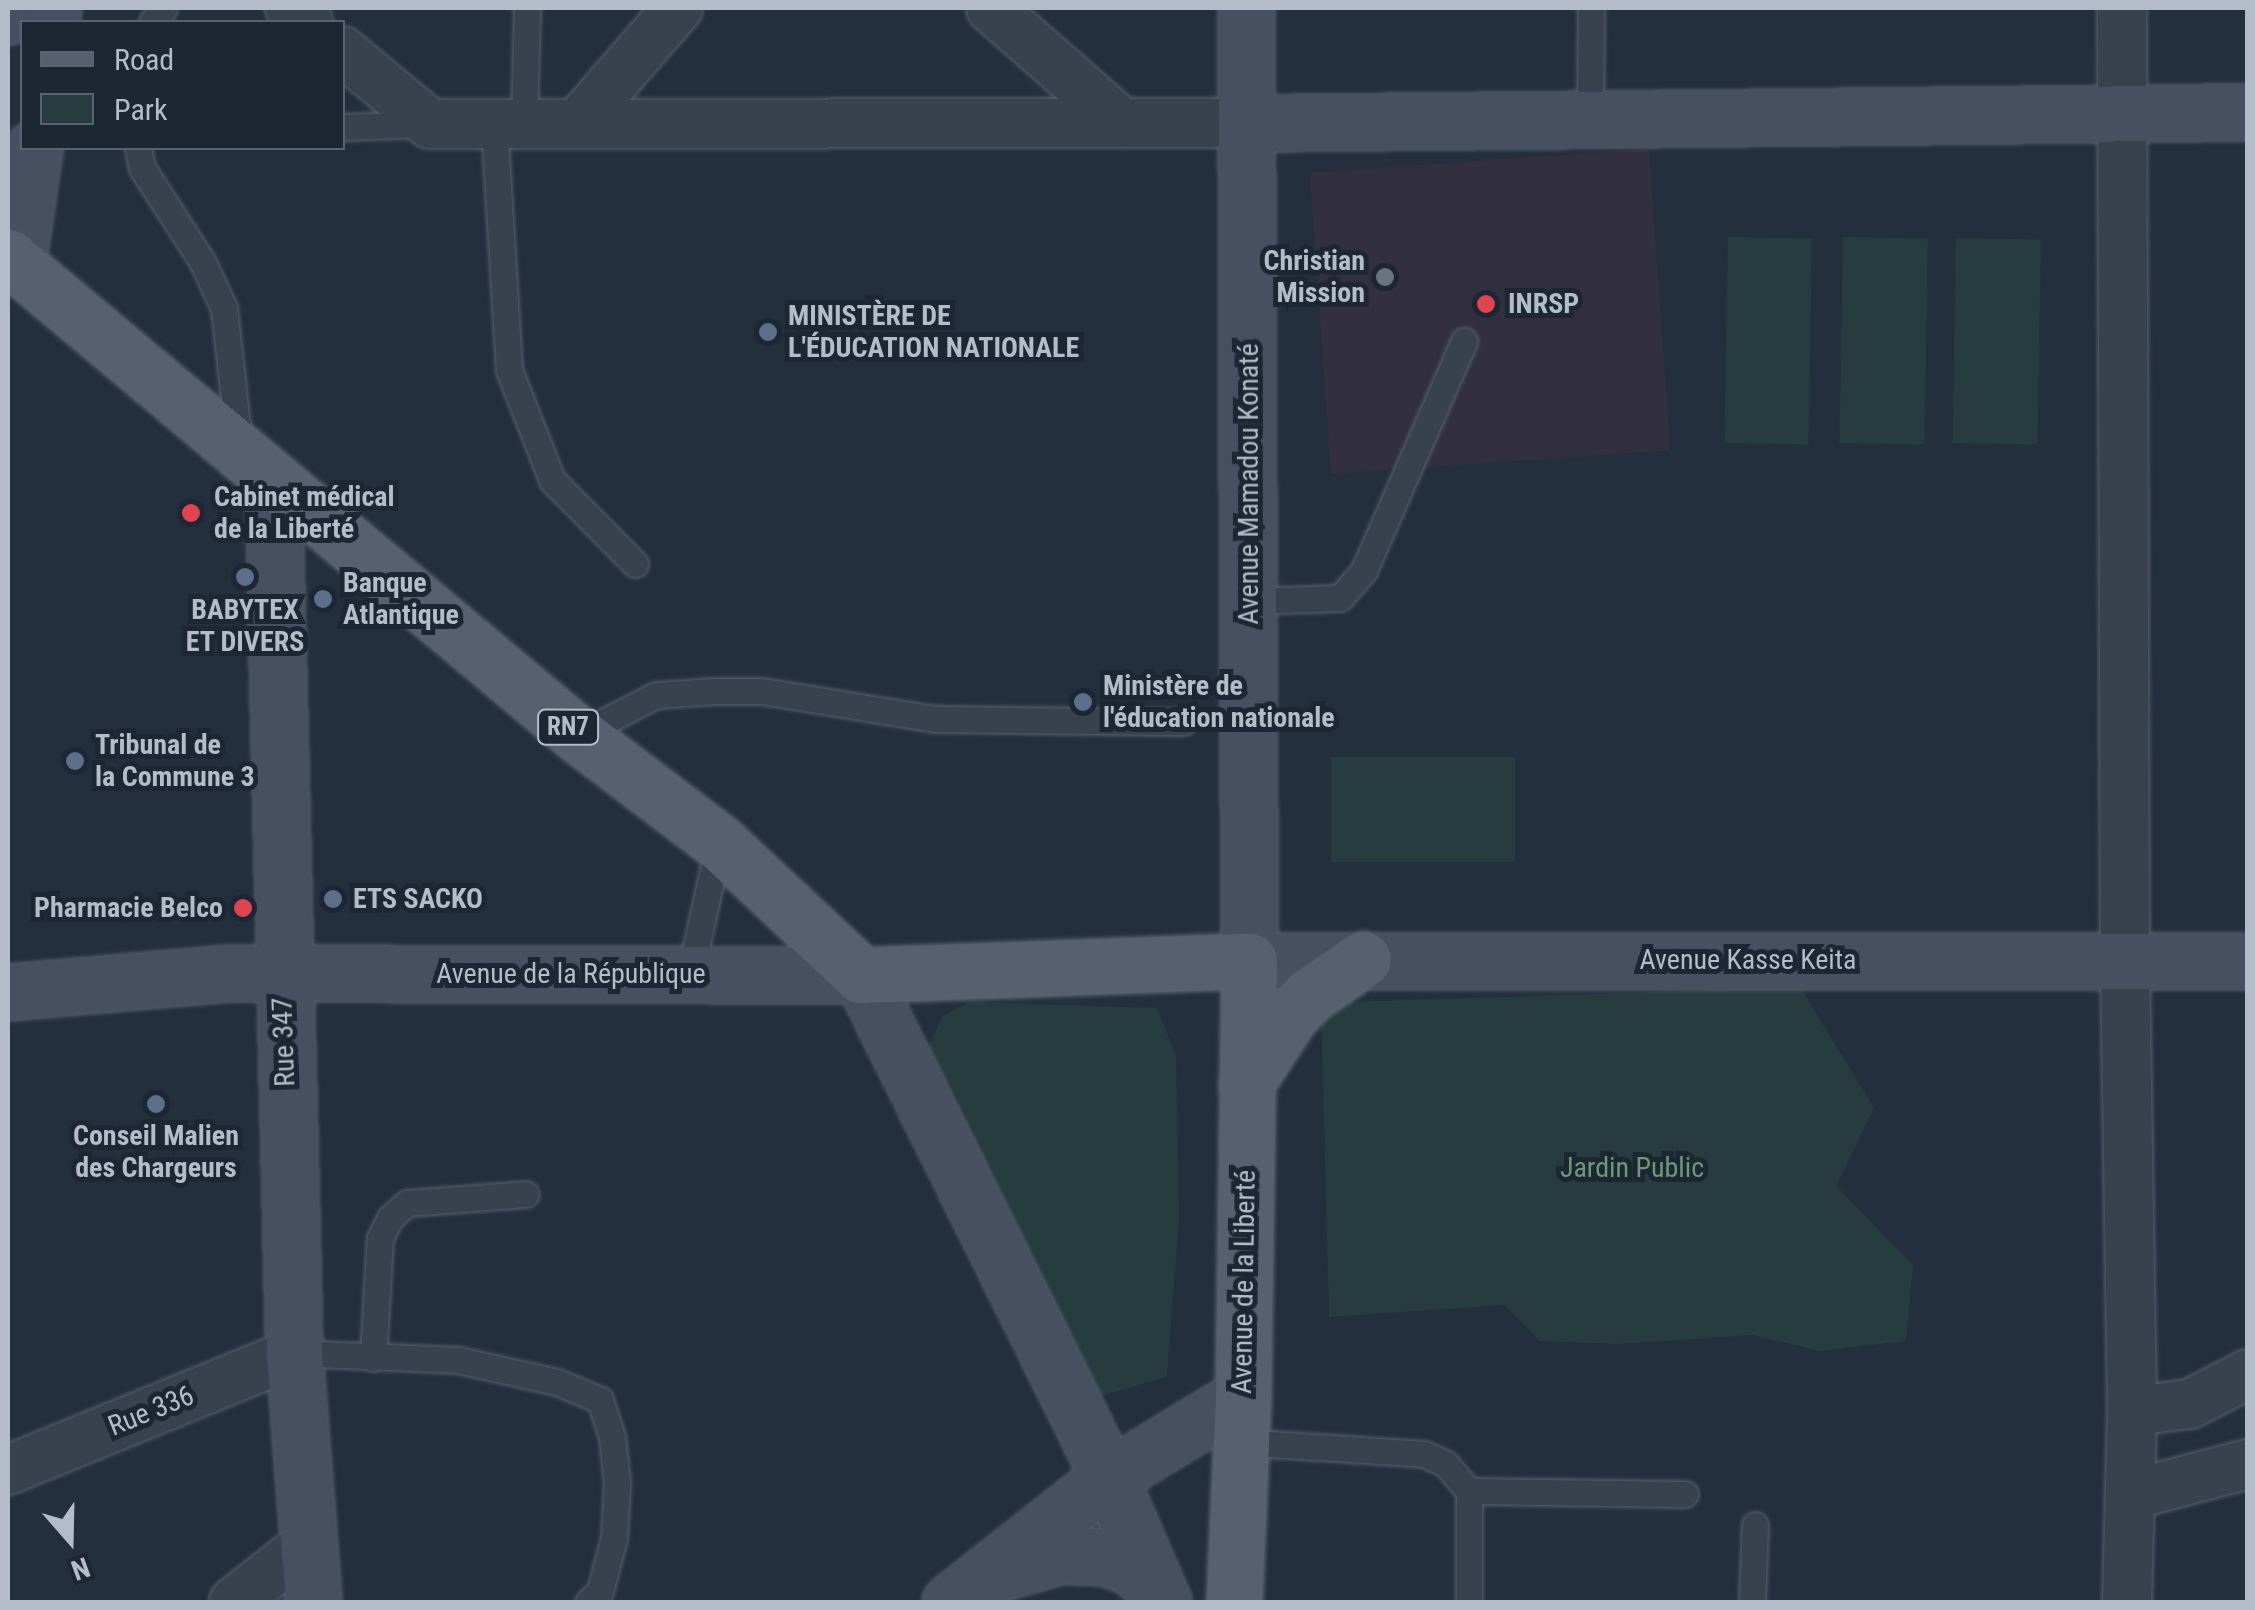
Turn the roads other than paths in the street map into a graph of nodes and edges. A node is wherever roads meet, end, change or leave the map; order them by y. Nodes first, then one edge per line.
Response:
1 (14, 8) edge
2 (527, 8) edge
3 (678, 8) edge
4 (991, 8) edge
5 (1246, 8) edge
6 (1590, 8) edge
7 (2122, 8) edge
8 (8, 16) edge
9 (345, 53) edge
10 (2248, 112) edge
11 (2124, 113) junction
12 (1590, 120) junction
13 (1249, 122) junction
14 (1122, 123) junction
15 (430, 124) junction
16 (509, 124) junction
17 (578, 124) junction
18 (345, 127) edge
19 (34, 150) edge
20 (138, 150) edge
21 (11, 271) edge
22 (1464, 341) dead end
23 (257, 468) junction
24 (635, 564) dead end
25 (1249, 601) junction
26 (1183, 722) dead end
27 (578, 735) junction
28 (719, 842) junction
29 (1362, 959) junction
30 (1249, 961) junction
31 (2248, 961) edge
32 (1162, 962) junction
33 (2125, 962) junction
34 (282, 973) junction
35 (690, 975) junction
36 (861, 975) junction
37 (8, 992) edge
38 (1246, 1069) junction
39 (526, 1194) dead end
40 (294, 1353) junction
41 (372, 1358) junction
42 (2248, 1374) edge
43 (2132, 1411) junction
44 (1242, 1419) junction
45 (2248, 1464) edge
46 (8, 1470) edge
47 (1109, 1477) junction
48 (1469, 1491) junction
49 (1685, 1494) dead end
50 (2130, 1495) junction
51 (1755, 1525) dead end
52 (310, 1542) junction
53 (965, 1591) edge
54 (1160, 1596) edge
55 (234, 1602) edge
56 (314, 1602) edge
57 (588, 1602) edge
58 (1234, 1602) edge
59 (1468, 1602) edge
60 (1752, 1602) edge
61 (2127, 1602) edge

1 - 8 main road
2 - 16 lane
3 - 17 street
4 - 14 street
5 - 13 main road, Avenue Mamadou Konaté
6 - 12 lane
7 - 11 street
9 - 15 street
10 - 11 main road
11 - 12 main road
11 - 33 street
12 - 13 main road
13 - 14 street
13 - 25 main road, Avenue Mamadou Konaté
14 - 17 street
15 - 16 street
15 - 18 lane
16 - 17 street
16 - 24 lane
19 - 21 main road
20 - 23 lane
21 - 23 main road, RN7
22 - 25 lane
23 - 27 main road, RN7
23 - 34 main road, Rue 347
25 - 30 main road, Avenue Mamadou Konaté
26 - 27 lane
27 - 28 main road, RN7
28 - 35 lane
28 - 36 main road, RN7
29 - 30 main road, Avenue Kasse Keita
29 - 33 main road, Avenue Kasse Keita
29 - 38 main road
30 - 32 main road
30 - 38 main road, Avenue de la Liberté
31 - 33 main road, Avenue Kasse Keita
32 - 36 main road
32 - 38 main road
33 - 43 street
34 - 35 main road, Avenue de la République
34 - 37 main road, Avenue de la République
34 - 40 main road, Rue 347
35 - 36 main road, Avenue de la République
36 - 47 main road
38 - 44 main road, Avenue de la Liberté
39 - 41 lane
40 - 41 lane
40 - 46 street, Rue 336
40 - 52 main road, Rue 347
41 - 57 lane
42 - 43 street
43 - 50 street
44 - 47 main road
44 - 48 lane
44 - 58 main road, Avenue de la Liberté
45 - 50 street
47 - 53 main road
47 - 54 main road
48 - 49 lane
48 - 59 lane
50 - 61 street
51 - 60 lane
52 - 55 street
52 - 56 main road, Rue 347
53 - 54 main road

